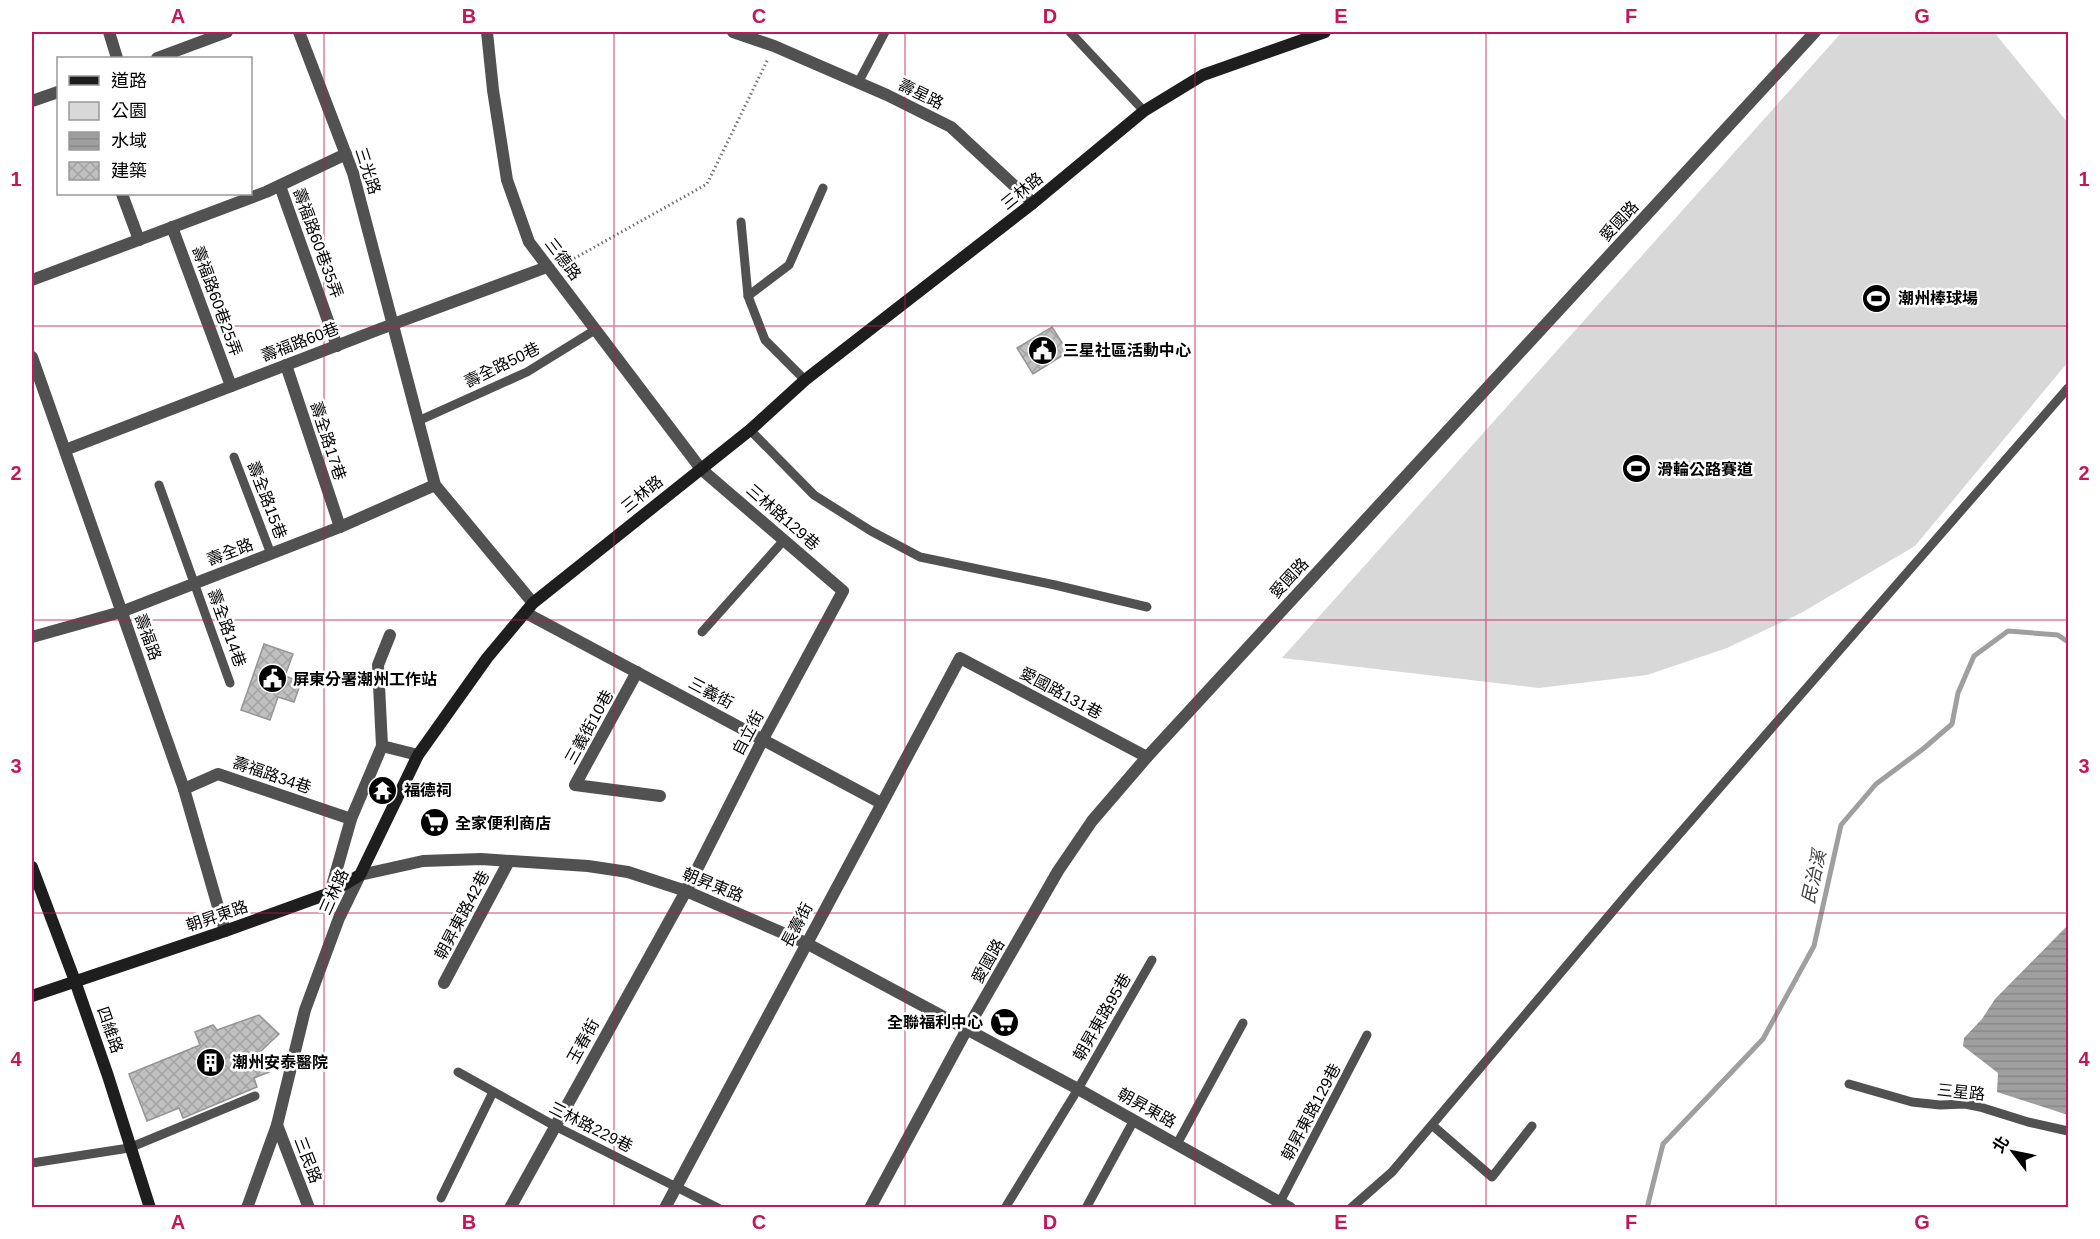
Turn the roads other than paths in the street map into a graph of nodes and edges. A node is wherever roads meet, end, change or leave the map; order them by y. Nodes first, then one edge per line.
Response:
1 (110, 32) edge
2 (192, 32) edge
3 (227, 32) edge
4 (299, 32) edge
5 (487, 32) edge
6 (733, 32) edge
7 (885, 32) edge
8 (1070, 32) edge
9 (1324, 32) edge
10 (1815, 32) edge
11 (196, 45) junction
12 (117, 57) edge
13 (160, 57) edge
14 (858, 83) junction
15 (57, 92) edge
16 (32, 101) edge
17 (1144, 111) junction
18 (346, 154) junction
19 (280, 186) junction
20 (823, 188) dead end
21 (252, 193) edge
22 (122, 195) edge
23 (246, 195) edge
24 (231, 199) edge
25 (1033, 203) junction
26 (741, 222) dead end
27 (172, 227) junction
28 (139, 240) junction
29 (547, 267) junction
30 (32, 280) edge
31 (748, 296) junction
32 (393, 325) junction
33 (595, 330) junction
34 (337, 346) junction
35 (32, 357) edge
36 (286, 365) junction
37 (805, 380) junction
38 (231, 386) junction
39 (2068, 388) edge
40 (418, 420) junction
41 (750, 430) junction
42 (65, 450) junction
43 (234, 457) dead end
44 (701, 469) junction
45 (159, 485) dead end
46 (435, 485) junction
47 (340, 527) junction
48 (784, 540) junction
49 (271, 554) junction
50 (195, 584) junction
51 (843, 591) joint
52 (1147, 607) dead end
53 (530, 608) junction
54 (122, 612) junction
55 (702, 632) dead end
56 (390, 635) dead end
57 (32, 637) edge
58 (960, 658) joint
59 (637, 672) junction
60 (230, 682) dead end
61 (763, 739) junction
62 (382, 746) junction
63 (418, 755) junction
64 (1147, 757) junction
65 (184, 789) junction
66 (660, 796) dead end
67 (881, 803) junction
68 (351, 819) junction
69 (509, 861) junction
70 (32, 867) edge
71 (360, 875) junction
72 (686, 891) junction
73 (330, 893) junction
74 (225, 931) junction
75 (806, 943) junction
76 (1152, 960) dead end
77 (75, 981) junction
78 (444, 983) dead end
79 (32, 996) edge
80 (1243, 1023) dead end
81 (968, 1029) junction
82 (1367, 1035) dead end
83 (458, 1072) dead end
84 (1849, 1084) dead end
85 (1078, 1089) junction
86 (494, 1092) junction
87 (255, 1096) dead end
88 (1134, 1120) junction
89 (277, 1125) junction
90 (1432, 1125) junction
91 (555, 1126) junction
92 (1532, 1126) dead end
93 (2068, 1131) edge
94 (1177, 1144) junction
95 (129, 1148) junction
96 (32, 1163) edge
97 (677, 1186) junction
98 (441, 1198) dead end
99 (1285, 1205) edge
100 (150, 1208) edge
101 (247, 1208) edge
102 (309, 1208) edge
103 (510, 1208) edge
104 (665, 1208) edge
105 (718, 1208) edge
106 (870, 1208) edge
107 (1005, 1208) edge
108 (1086, 1208) edge
109 (1351, 1208) edge

1 - 12 street
2 - 11 street
3 - 11 street
4 - 18 street, 三光路
5 - 29 street, 三德路
6 - 14 street, 壽星路
7 - 14 lane
8 - 17 lane
9 - 17 main road, 三林路
10 - 64 street, 愛國路
11 - 13 street
14 - 25 street, 壽星路
15 - 16 street
17 - 25 main road, 三林路
18 - 19 street
18 - 32 street, 三光路
19 - 21 street
19 - 34 street, 壽福路60巷35弄
20 - 31 lane
22 - 28 street
23 - 24 street
24 - 27 street
25 - 37 main road, 三林路
26 - 31 lane
27 - 28 street
27 - 38 street, 壽福路60巷25弄
28 - 30 street
29 - 32 street, 壽福路60巷
29 - 33 street, 三德路
31 - 37 lane
32 - 34 street, 壽福路60巷
32 - 40 street
33 - 40 lane, 壽全路50巷
33 - 44 street, 三德路
34 - 36 street, 壽福路60巷
35 - 42 street, 壽福路
36 - 38 street, 壽福路60巷
36 - 47 street, 壽全路17巷
37 - 41 main road, 三林路
38 - 42 street, 壽福路60巷
39 - 90 lane
40 - 46 street
41 - 44 main road, 三林路
41 - 52 lane
42 - 54 street, 壽福路
43 - 49 lane, 壽全路15巷
44 - 48 street, 三林路129巷
44 - 53 main road, 三林路
45 - 50 lane, 壽全路14巷
46 - 47 street, 壽全路
46 - 53 street
47 - 49 street, 壽全路
48 - 51 street, 三林路129巷
48 - 55 lane
49 - 50 street, 壽全路
50 - 54 street, 壽全路
50 - 60 lane, 壽全路14巷
51 - 61 street, 自立街
53 - 59 street, 三義街
53 - 63 main road, 三林路
54 - 57 street, 壽全路
54 - 65 street, 壽福路
56 - 62 street
58 - 64 street, 愛國路131巷
58 - 67 street, 長壽街
59 - 61 street, 三義街
59 - 66 street, 三義街10巷
61 - 67 street, 三義街
61 - 72 street, 自立街
62 - 63 street
62 - 68 street
63 - 71 main road, 三林路
64 - 81 street, 愛國路
65 - 68 street, 壽福路34巷
65 - 74 street, 壽福路
67 - 75 street, 長壽街
68 - 73 street
69 - 71 street, 朝昇東路
69 - 72 street, 朝昇東路
69 - 78 street, 朝昇東路42巷
70 - 77 main road, 四維路
71 - 73 main road, 朝昇東路
71 - 89 street, 三林路
72 - 75 street, 朝昇東路
72 - 91 street, 玉春街
73 - 74 main road, 朝昇東路
74 - 77 main road, 朝昇東路
75 - 81 street, 朝昇東路
75 - 97 street, 長壽街
76 - 85 lane, 朝昇東路95巷
77 - 79 main road, 朝昇東路
77 - 95 main road, 四維路
80 - 94 lane
81 - 85 street, 朝昇東路
81 - 106 street, 愛國路
82 - 99 lane, 朝昇東路129巷
83 - 86 lane, 三林路229巷
84 - 93 lane, 三星路
85 - 88 street, 朝昇東路
85 - 107 lane, 朝昇東路95巷
86 - 91 lane, 三林路229巷
86 - 98 lane
87 - 95 lane
88 - 94 street, 朝昇東路
88 - 108 lane
89 - 101 street, 三林路
89 - 102 street, 三民路
90 - 92 lane
90 - 109 lane
91 - 97 lane, 三林路229巷
91 - 103 street, 玉春街
94 - 99 street, 朝昇東路
95 - 96 lane
95 - 100 main road, 四維路
97 - 104 street, 長壽街
97 - 105 lane, 三林路229巷

